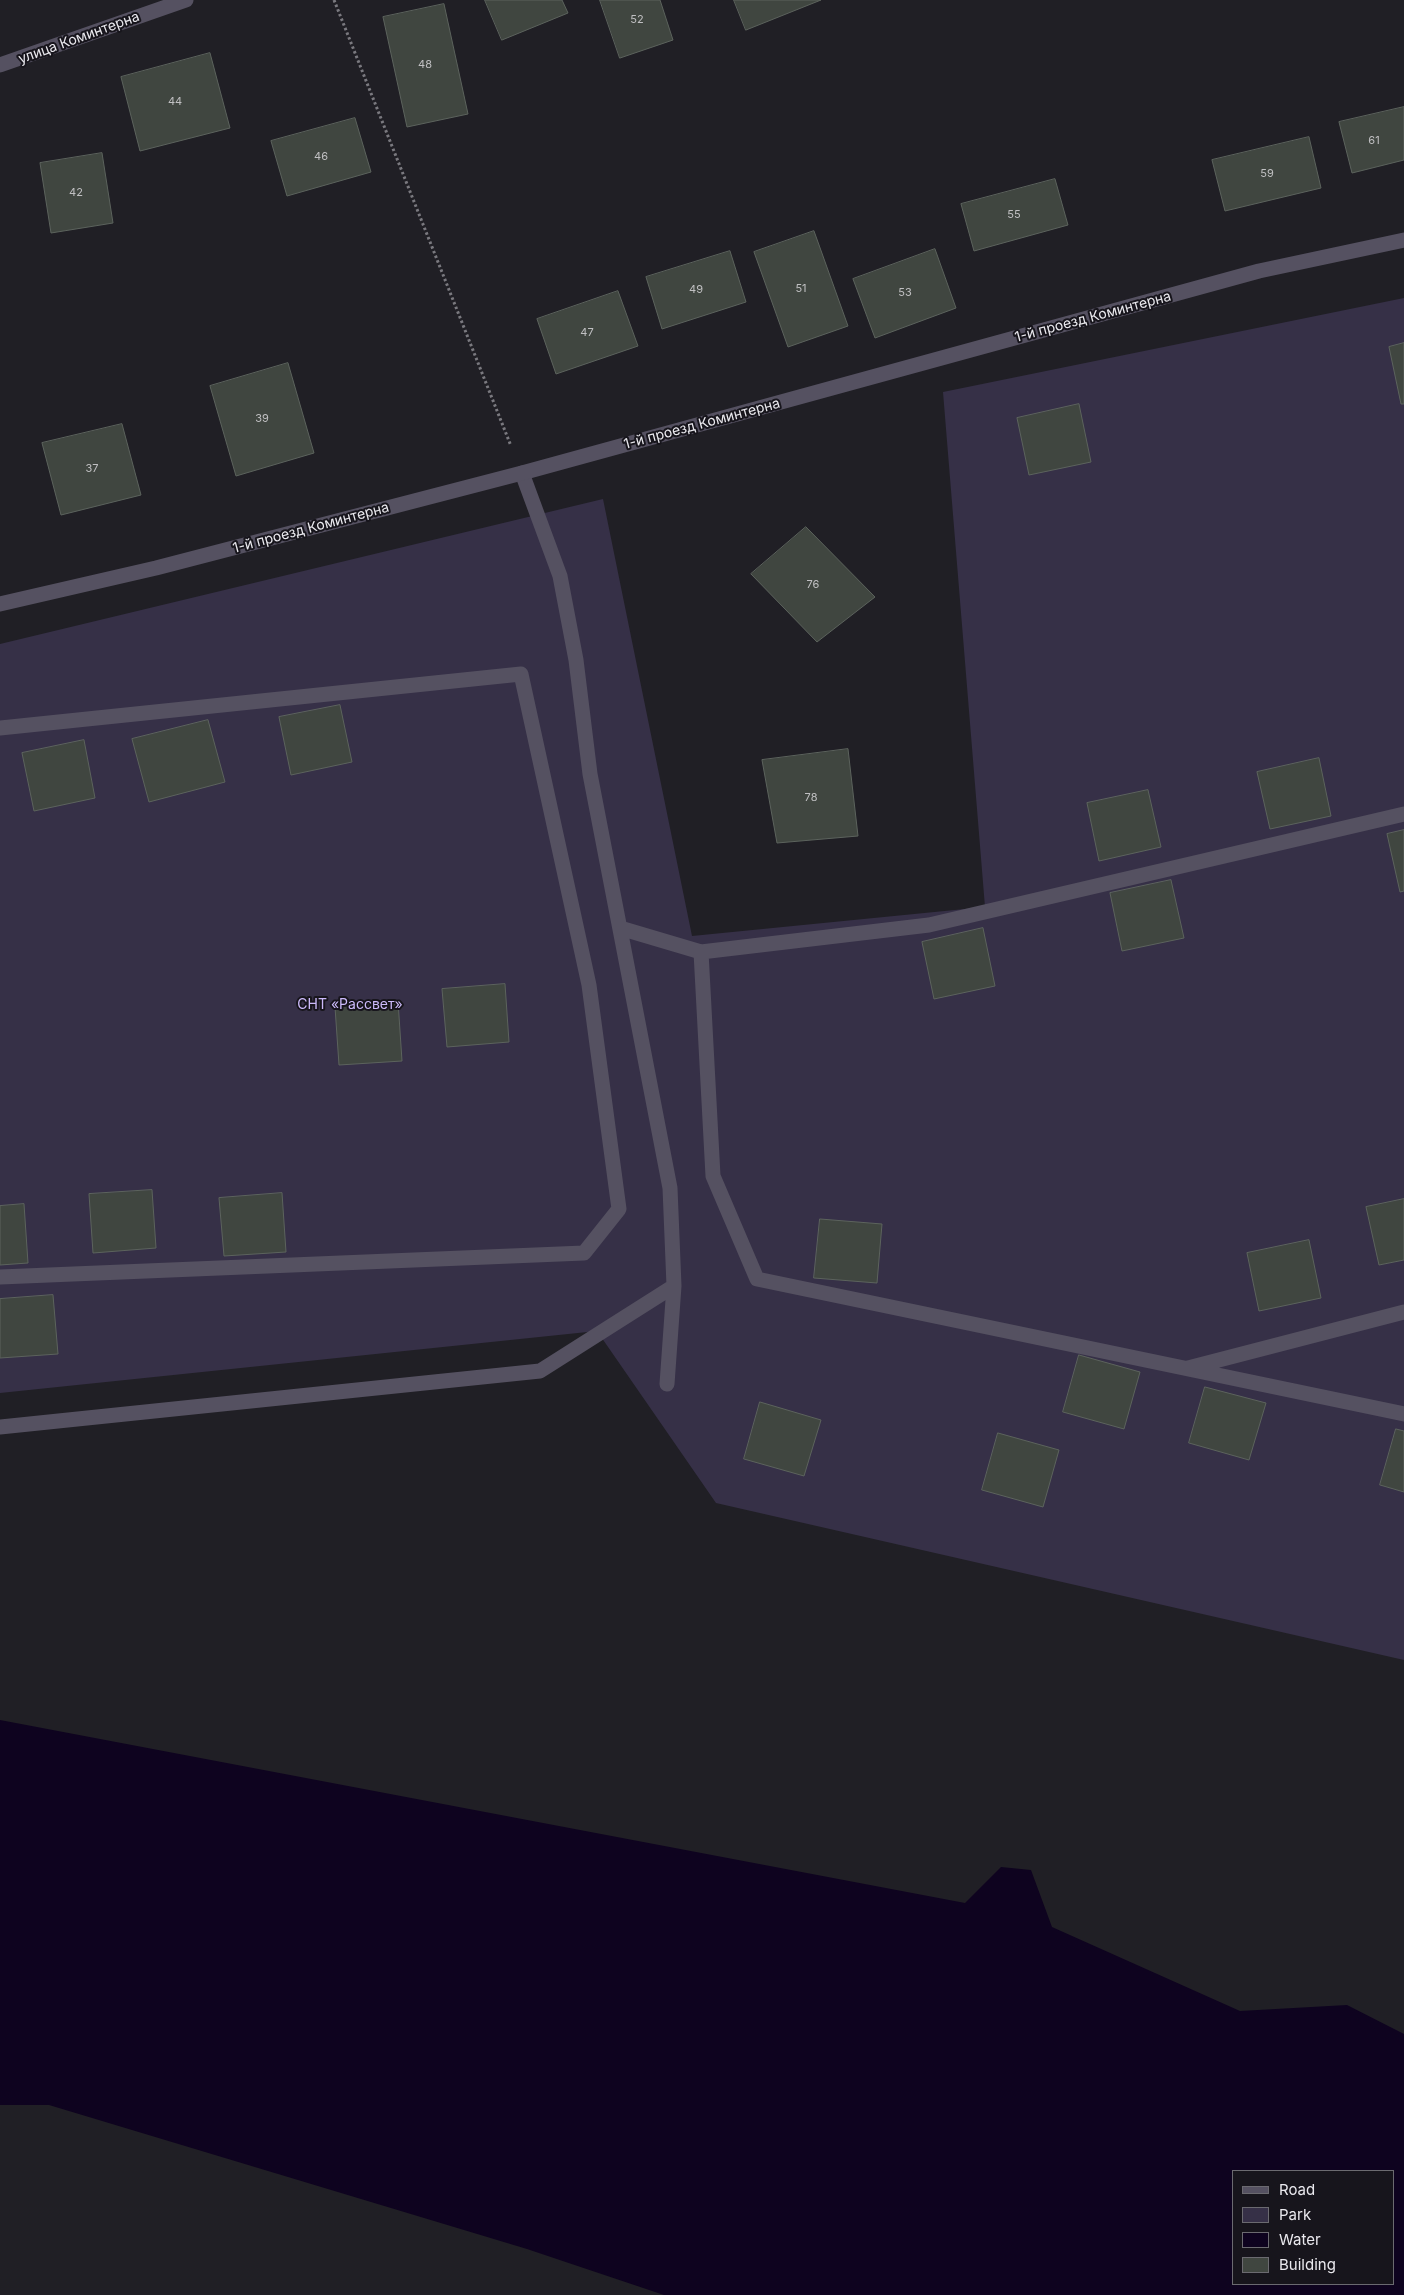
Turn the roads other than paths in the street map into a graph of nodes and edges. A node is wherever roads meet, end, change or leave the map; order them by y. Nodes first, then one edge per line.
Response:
1 (186, 0) edge
2 (0, 65) edge
3 (1404, 240) edge
4 (522, 473) junction
5 (0, 604) edge
6 (0, 728) edge
7 (1404, 814) edge
8 (620, 928) junction
9 (701, 952) junction
10 (0, 1277) edge
11 (674, 1286) junction
12 (1404, 1312) edge
13 (1184, 1369) junction
14 (667, 1384) dead end
15 (1404, 1414) edge
16 (0, 1427) edge

1 - 2 street, улица Коминтерна
3 - 4 street, 1-й проезд Коминтерна
4 - 5 street, 1-й проезд Коминтерна
4 - 8 street
6 - 10 street
7 - 9 street
8 - 9 street
8 - 11 street
9 - 13 street
11 - 14 street
11 - 16 street
12 - 13 street
13 - 15 street

